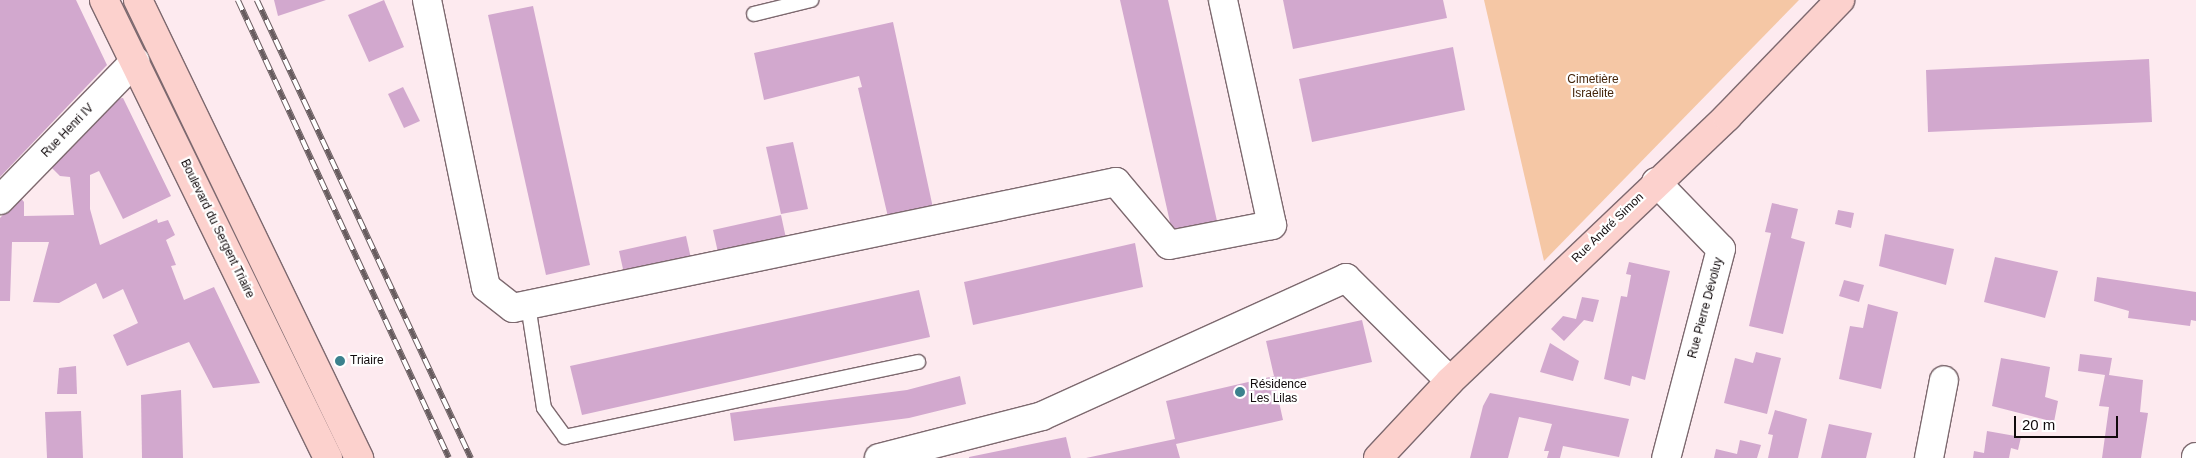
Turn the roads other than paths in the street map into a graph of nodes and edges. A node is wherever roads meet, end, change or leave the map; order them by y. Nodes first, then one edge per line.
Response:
1 (104, 0) edge
2 (138, 0) edge
3 (812, 0) edge
4 (1223, 0) edge
5 (1840, 0) edge
6 (432, 1) edge
7 (754, 14) dead end
8 (135, 61) junction
9 (1656, 182) junction
10 (0, 200) edge
11 (528, 305) junction
12 (918, 362) dead end
13 (1944, 380) dead end
14 (1450, 381) junction
15 (328, 458) edge
16 (359, 458) edge
17 (879, 458) edge
18 (1378, 458) edge
19 (1666, 458) edge
20 (1929, 458) edge

1 - 8 main road, Boulevard du Sergent Triaire
2 - 16 main road
3 - 7 lane
4 - 11 street
5 - 9 main road, Rue André Simon
6 - 11 street
8 - 10 street, Rue Henri IV
8 - 15 main road, Boulevard du Sergent Triaire
9 - 14 main road, Rue André Simon
9 - 19 street, Rue Pierre Dévoluy
11 - 12 lane
13 - 20 street
14 - 17 street
14 - 18 main road, Rue André Simon

